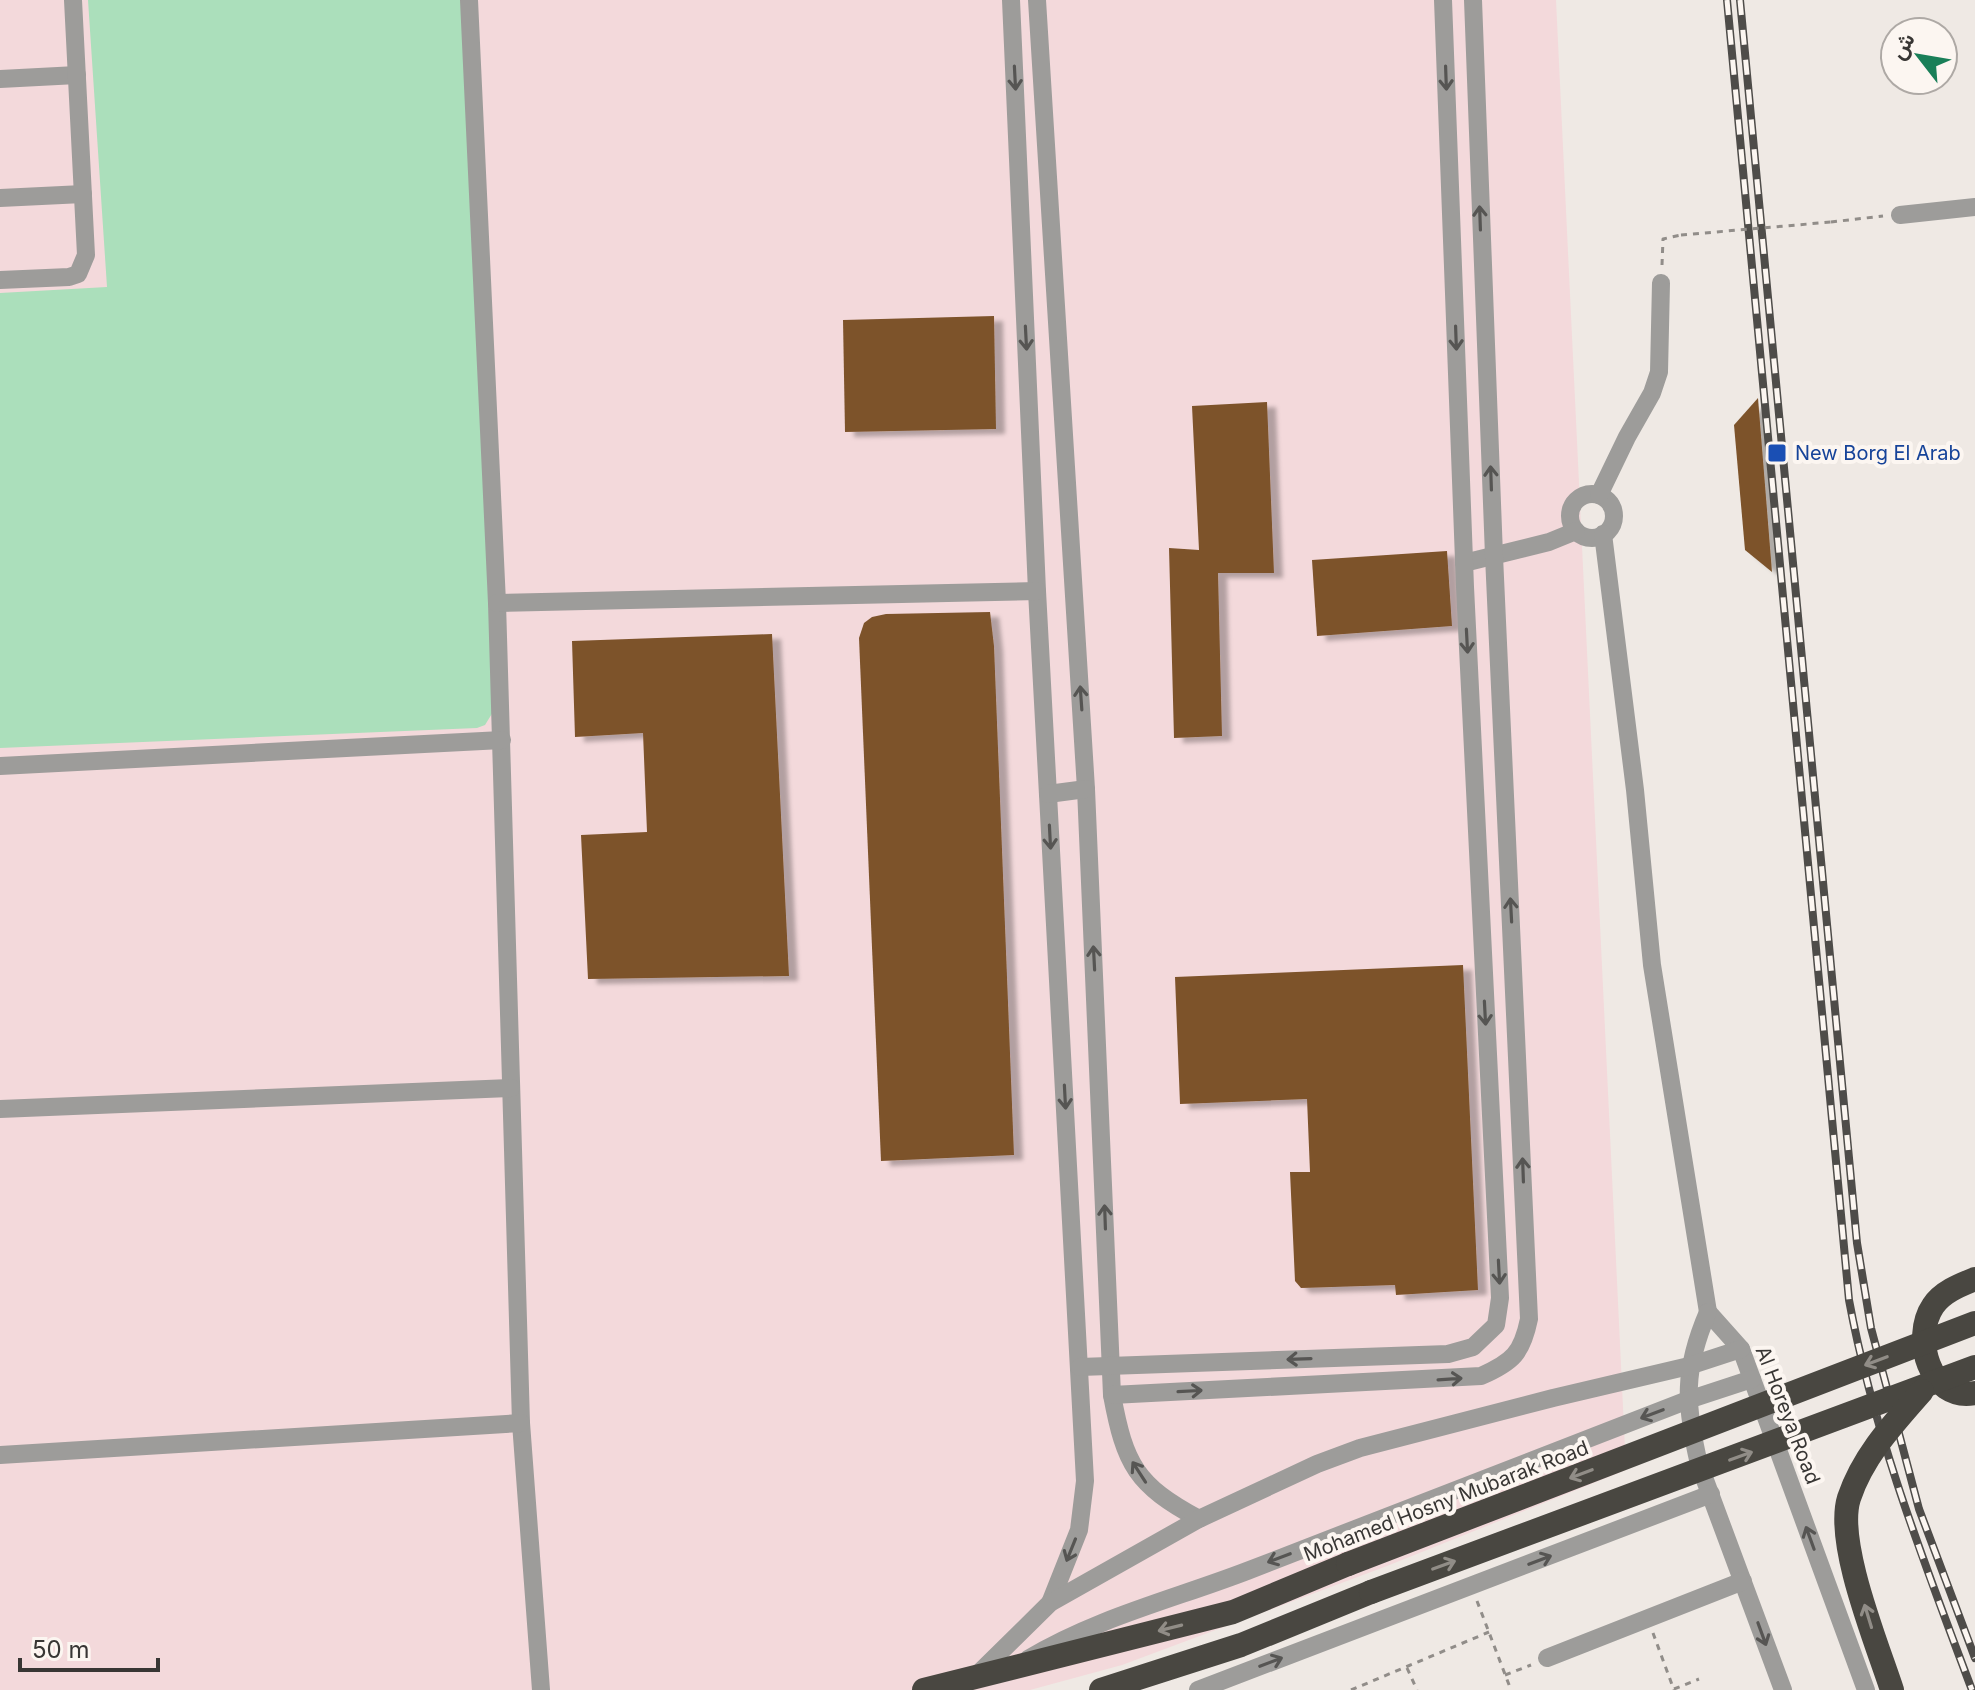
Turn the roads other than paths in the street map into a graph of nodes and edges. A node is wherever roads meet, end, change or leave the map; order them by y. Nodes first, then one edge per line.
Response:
1 (73, 0) edge
2 (469, 0) edge
3 (1011, 0) edge
4 (1037, 0) edge
5 (1443, 0) edge
6 (1473, 0) edge
7 (77, 75) junction
8 (0, 79) edge
9 (83, 194) junction
10 (0, 198) edge
11 (1975, 207) edge
12 (1900, 215) dead end
13 (1482, 261) junction
14 (1453, 263) junction
15 (0, 280) edge
16 (1661, 283) road end
17 (1067, 487) junction
18 (1033, 489) junction
19 (1599, 495) junction
20 (1576, 531) junction
21 (1603, 534) junction
22 (1494, 556) junction
23 (1464, 563) junction
24 (1037, 591) junction
25 (497, 603) junction
26 (502, 740) junction
27 (0, 766) edge
28 (1086, 789) junction
29 (1048, 794) junction
30 (1095, 988) junction
31 (1059, 991) junction
32 (511, 1088) junction
33 (0, 1109) edge
34 (1975, 1279) edge
35 (1708, 1312) junction
36 (1975, 1323) edge
37 (1741, 1349) junction
38 (1111, 1366) junction
39 (1689, 1366) junction
40 (1080, 1367) junction
41 (1975, 1367) edge
42 (1752, 1379) junction
43 (1924, 1388) junction
44 (1975, 1393) edge
45 (1112, 1395) junction
46 (1688, 1400) junction
47 (521, 1423) junction
48 (0, 1455) edge
49 (1711, 1494) junction
50 (1199, 1519) junction
51 (1743, 1581) junction
52 (1050, 1603) junction
53 (1547, 1658) road end
54 (1011, 1669) junction
55 (974, 1678) junction
56 (1218, 1688) edge
57 (541, 1690) edge
58 (924, 1690) edge
59 (1101, 1690) edge
60 (1198, 1690) edge
61 (1783, 1690) edge
62 (1866, 1690) edge
63 (1892, 1690) edge

1 - 7 street
2 - 25 street
3 -> 18 street
4 - 17 street
5 -> 14 street
13 -> 6 street
7 - 8 street
7 - 9 street
9 - 10 street
9 - 15 street
11 - 12 street
13 - 14 street
22 -> 13 street
14 -> 23 street
16 - 19 street
17 - 18 street
28 -> 17 street
18 - 24 street
19 - 20 street
19 - 21 street
20 - 21 street
20 - 22 street
21 - 35 street
22 - 23 street
45 -> 22 street
23 -> 38 street
24 - 25 street
24 - 29 street
25 - 26 street
26 - 27 street
26 - 32 street
28 - 29 street
30 -> 28 street
29 -> 31 street
30 - 31 street
38 -> 30 street
31 -> 40 street
32 - 33 street
32 - 47 street
34 - 44 highway
35 - 37 street, Al Horeya Road
35 - 39 street
36 -> 54 highway, Mohamed Hosny Mubarak Road, bridge
37 - 39 street
37 - 42 street, Al Horeya Road
38 - 40 street
38 - 45 street
39 - 46 street
39 - 50 street
40 -> 52 street
41 - 43 highway, bridge
42 - 46 street
62 -> 42 street, Al Horeya Road
59 -> 43 highway, bridge
63 -> 43 highway, bridge
50 -> 45 street
46 - 49 street
46 -> 54 street
47 - 48 street
47 - 57 street
49 - 51 street
56 -> 49 street
50 - 52 street
51 - 53 street
51 -> 61 street
52 - 55 street
54 - 55 highway, Mohamed Hosny Mubarak Road
55 - 58 highway, Mohamed Hosny Mubarak Road
56 - 60 street

